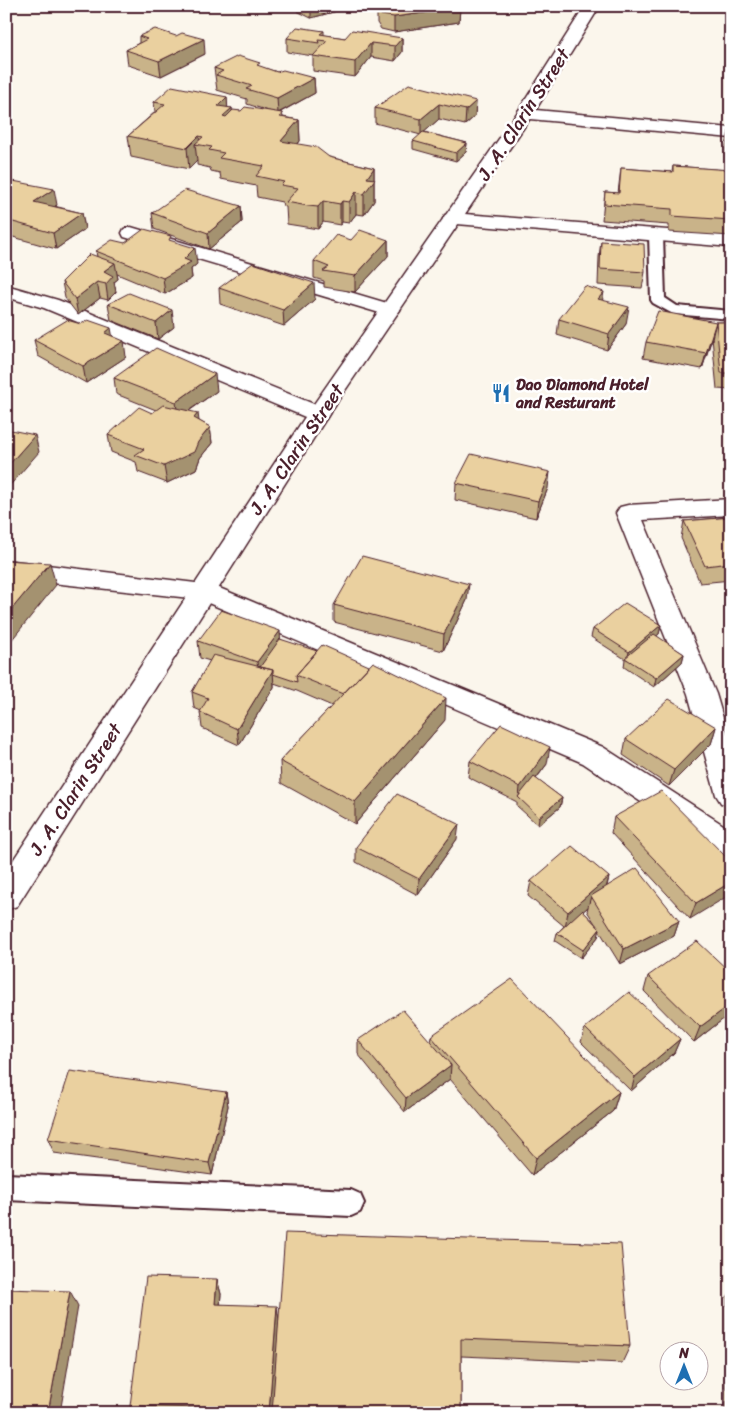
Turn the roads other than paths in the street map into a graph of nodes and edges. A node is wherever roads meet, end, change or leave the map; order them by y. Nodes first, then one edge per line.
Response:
1 (593, 6) edge
2 (525, 114) junction
3 (731, 133) edge
4 (452, 219) junction
5 (131, 233) dead end
6 (656, 235) junction
7 (731, 241) edge
8 (6, 291) edge
9 (390, 310) junction
10 (731, 315) edge
11 (318, 414) junction
12 (731, 507) edge
13 (6, 570) edge
14 (203, 590) junction
15 (731, 795) edge
16 (731, 846) edge
17 (6, 897) edge
18 (6, 1187) edge
19 (351, 1202) dead end

1 - 2 street, J. A. Clarin Street
2 - 3 street
2 - 4 street, J. A. Clarin Street
4 - 6 street
4 - 9 street, J. A. Clarin Street
5 - 9 street
6 - 7 street
6 - 10 lane
8 - 11 street
9 - 11 street, J. A. Clarin Street
11 - 14 street, J. A. Clarin Street
12 - 15 street
13 - 14 street
14 - 16 street
14 - 17 street, J. A. Clarin Street
18 - 19 lane

